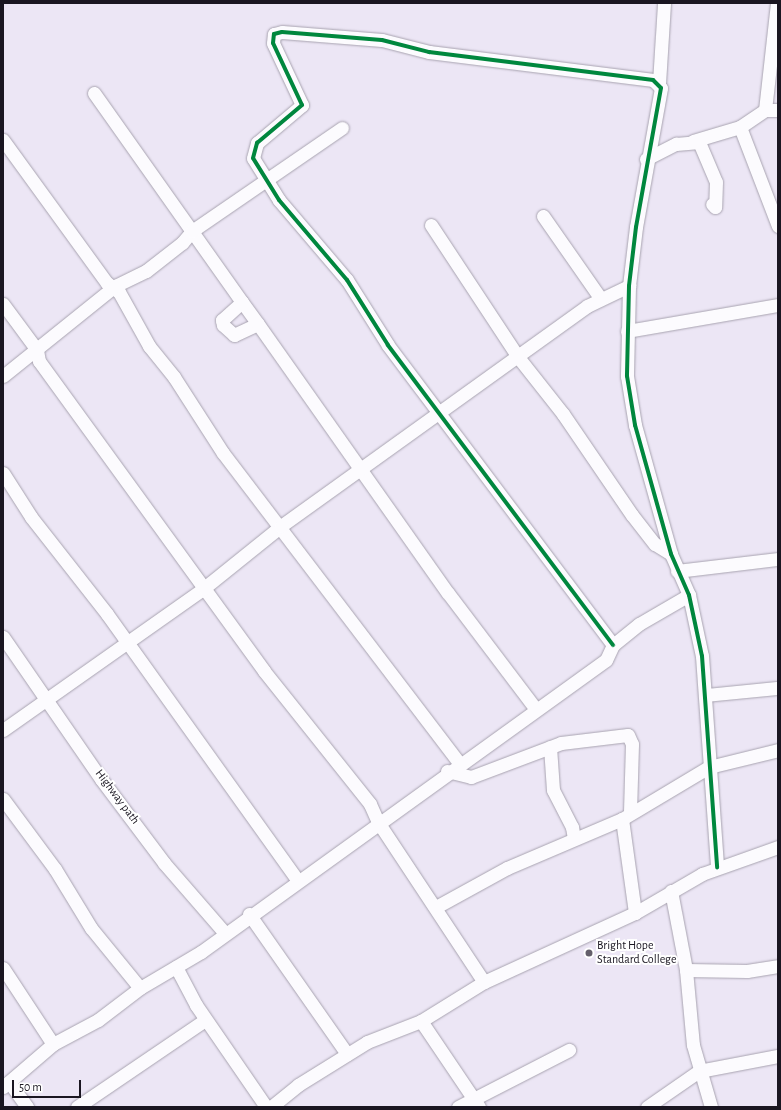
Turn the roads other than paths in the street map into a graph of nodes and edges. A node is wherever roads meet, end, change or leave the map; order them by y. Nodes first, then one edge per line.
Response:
1 (664, 3) edge
2 (777, 3) edge
3 (659, 84) junction
4 (94, 93) dead end
5 (765, 110) junction
6 (778, 110) edge
7 (740, 127) junction
8 (342, 128) dead end
9 (3, 140) edge
10 (693, 141) junction
11 (646, 159) junction
12 (265, 177) junction
13 (238, 191) dead end
14 (712, 204) dead end
15 (543, 216) dead end
16 (431, 226) dead end
17 (778, 226) edge
18 (192, 231) junction
19 (114, 286) junction
20 (629, 286) junction
21 (601, 299) junction
22 (242, 302) junction
23 (3, 304) edge
24 (778, 305) edge
25 (258, 324) junction
26 (627, 331) junction
27 (37, 350) junction
28 (518, 357) junction
29 (3, 376) edge
30 (440, 414) junction
31 (362, 471) junction
32 (3, 473) edge
33 (281, 526) junction
34 (671, 554) junction
35 (778, 559) edge
36 (677, 571) junction
37 (204, 588) junction
38 (689, 595) junction
39 (3, 637) edge
40 (128, 643) junction
41 (613, 645) junction
42 (778, 688) edge
43 (706, 695) junction
44 (48, 698) junction
45 (535, 708) junction
46 (3, 730) edge
47 (550, 747) junction
48 (778, 750) edge
49 (459, 763) junction
50 (709, 767) junction
51 (447, 771) junction
52 (3, 799) edge
53 (626, 816) junction
54 (378, 822) junction
55 (573, 833) junction
56 (778, 847) edge
57 (717, 867) junction
58 (298, 881) junction
59 (671, 892) junction
60 (436, 906) junction
61 (635, 913) junction
62 (249, 914) junction
63 (224, 932) junction
64 (176, 966) junction
65 (778, 966) edge
66 (3, 968) edge
67 (686, 970) junction
68 (484, 982) junction
69 (140, 988) junction
70 (205, 1020) junction
71 (421, 1021) junction
72 (53, 1044) junction
73 (569, 1050) dead end
74 (347, 1054) junction
75 (778, 1056) edge
76 (699, 1071) junction
77 (6, 1084) edge
78 (477, 1103) edge
79 (27, 1107) edge
80 (77, 1107) edge
81 (266, 1107) edge
82 (271, 1107) edge
83 (458, 1107) edge
84 (647, 1107) edge
85 (711, 1107) edge

1 - 3 street
2 - 5 street
3 - 11 street
3 - 12 street
4 - 18 street
5 - 6 street
5 - 7 street
7 - 10 street
7 - 17 street
8 - 12 street
9 - 19 street
10 - 11 street
10 - 14 street
11 - 20 street
12 - 13 street
12 - 18 street
12 - 30 street
15 - 21 street
16 - 28 street
18 - 19 street
18 - 22 street
19 - 27 street
19 - 33 street
20 - 21 street
20 - 26 street
21 - 28 street
22 - 25 street
22 - 25 street
23 - 27 street
24 - 26 street
25 - 31 street
26 - 34 street
27 - 29 street
27 - 37 street
28 - 30 street
28 - 34 street
30 - 31 street
30 - 41 street
31 - 33 street
31 - 45 street
32 - 40 street
33 - 37 street
33 - 49 street
34 - 36 street
35 - 36 street
36 - 38 street
37 - 40 street
37 - 54 street
38 - 41 street
38 - 43 street
39 - 44 street, Highway path
40 - 44 street
40 - 58 street
41 - 45 street
42 - 43 street
43 - 50 street
44 - 46 street
44 - 63 street, Highway path
45 - 49 street
47 - 51 street
47 - 53 street
47 - 55 street
48 - 50 street
49 - 51 street
50 - 53 street
50 - 57 street
51 - 54 street
52 - 69 street
53 - 55 street
53 - 61 street
54 - 58 street
54 - 60 street
55 - 60 street
56 - 57 street
57 - 59 street
58 - 62 street
59 - 61 street
59 - 67 street
60 - 68 street
61 - 68 street
62 - 63 street
62 - 74 street
63 - 64 street
64 - 69 street
64 - 70 street
65 - 67 street
66 - 72 street
67 - 76 street
68 - 71 street
69 - 72 street
70 - 80 street
70 - 81 street
71 - 74 street
71 - 78 street
72 - 77 street
73 - 78 street
74 - 82 street
75 - 76 street
76 - 84 street
76 - 85 street
77 - 79 street
78 - 83 street

